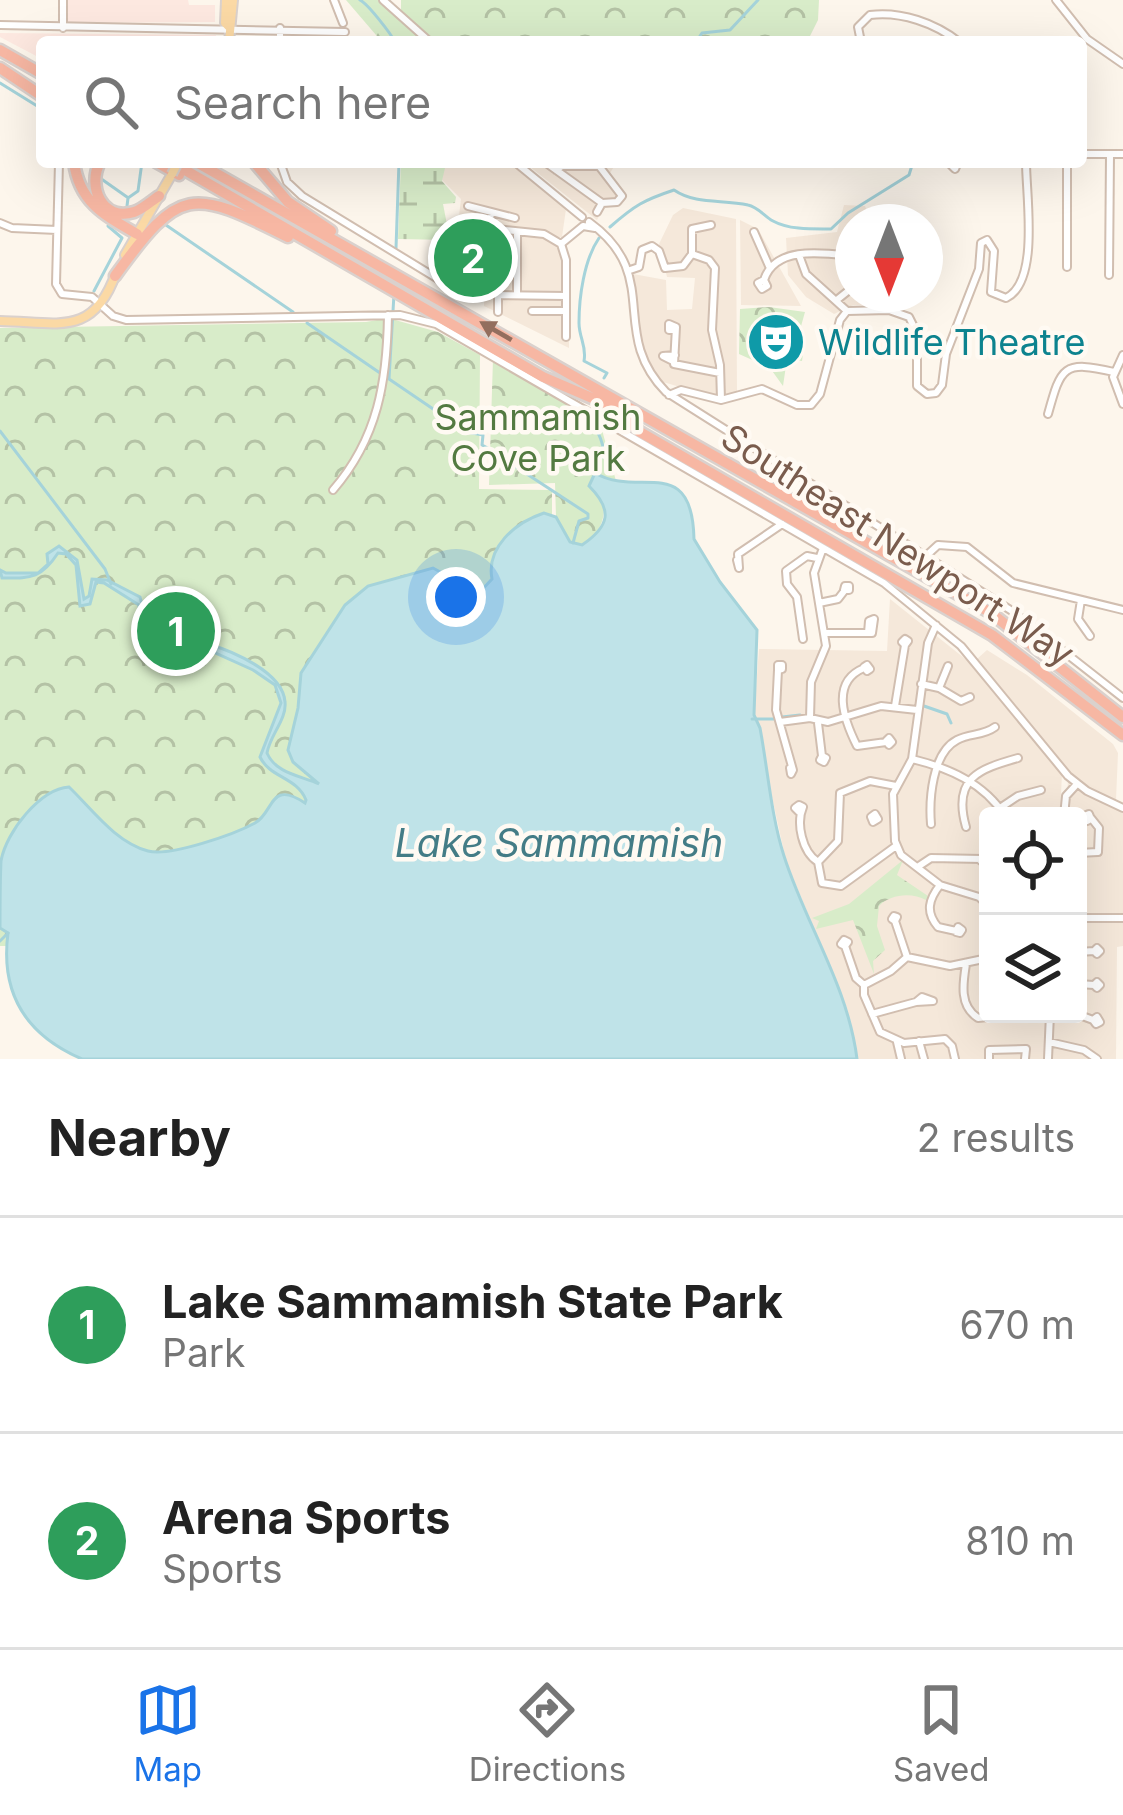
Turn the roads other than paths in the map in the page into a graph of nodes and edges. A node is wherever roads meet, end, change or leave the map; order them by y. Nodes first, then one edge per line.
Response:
1 (63, 0) edge
2 (229, 0) edge
3 (334, 0) edge
4 (383, 0) edge
5 (1056, 0) edge
6 (0, 25) edge
7 (341, 26) junction
8 (62, 28) junction
9 (230, 28) junction
10 (280, 28) junction
11 (320, 30) junction
12 (229, 36) edge
13 (280, 36) edge
14 (320, 36) edge
15 (423, 36) edge
16 (859, 36) edge
17 (948, 36) edge
18 (1085, 36) edge
19 (1087, 39) edge
20 (0, 48) edge
21 (1123, 64) edge
22 (0, 66) edge
23 (36, 68) edge
24 (36, 88) edge
25 (1087, 154) edge
26 (1110, 154) junction
27 (1123, 154) edge
28 (59, 168) edge
29 (75, 168) edge
30 (98, 168) edge
31 (169, 168) edge
32 (173, 168) edge
33 (178, 168) edge
34 (207, 168) edge
35 (258, 168) edge
36 (281, 168) edge
37 (526, 168) edge
38 (553, 168) edge
39 (559, 168) edge
40 (601, 168) edge
41 (1026, 168) edge
42 (1066, 168) edge
43 (556, 170) junction
44 (159, 196) junction
45 (602, 203) junction
46 (468, 206) dead end
47 (491, 212) junction
48 (514, 218) dead end
49 (584, 221) junction
50 (0, 223) edge
51 (711, 225) dead end
52 (488, 228) junction
53 (57, 230) junction
54 (754, 232) dead end
55 (518, 233) junction
56 (137, 234) junction
57 (487, 239) dead end
58 (561, 244) junction
59 (313, 250) junction
60 (692, 254) junction
61 (800, 254) junction
62 (835, 255) edge
63 (769, 266) junction
64 (1066, 267) dead end
65 (630, 270) junction
66 (396, 274) junction
67 (1109, 275) dead end
68 (115, 276) junction
69 (764, 280) dead end
70 (395, 291) junction
71 (461, 293) dead end
72 (517, 295) junction
73 (566, 296) junction
74 (835, 296) edge
75 (102, 306) junction
76 (498, 311) dead end
77 (532, 311) dead end
78 (566, 311) junction
79 (847, 312) edge
80 (884, 312) edge
81 (390, 315) junction
82 (0, 321) edge
83 (675, 330) dead end
84 (566, 337) dead end
85 (1123, 356) edge
86 (1114, 372) junction
87 (720, 373) junction
88 (669, 395) junction
89 (721, 400) junction
90 (1123, 404) edge
91 (1048, 414) dead end
92 (334, 490) dead end
93 (782, 524) junction
94 (823, 548) junction
95 (926, 556) junction
96 (817, 558) junction
97 (737, 560) dead end
98 (845, 590) dead end
99 (1082, 600) junction
100 (819, 603) junction
101 (1122, 613) edge
102 (936, 625) junction
103 (825, 633) junction
104 (868, 633) dead end
105 (1090, 636) dead end
106 (803, 639) dead end
107 (905, 645) dead end
108 (948, 666) dead end
109 (864, 668) dead end
110 (778, 670) dead end
111 (921, 684) junction
112 (940, 688) junction
113 (970, 697) dead end
114 (1123, 698) edge
115 (895, 706) junction
116 (917, 710) junction
117 (846, 717) junction
118 (1123, 717) edge
119 (810, 718) junction
120 (780, 722) junction
121 (818, 723) junction
122 (995, 727) dead end
123 (1123, 735) edge
124 (886, 742) dead end
125 (822, 756) dead end
126 (1018, 758) dead end
127 (912, 759) junction
128 (939, 767) junction
129 (790, 768) dead end
130 (969, 780) junction
131 (1077, 784) junction
132 (896, 785) junction
133 (1041, 790) dead end
134 (998, 807) edge
135 (1007, 807) edge
136 (1065, 807) edge
137 (1123, 808) edge
138 (799, 812) dead end
139 (878, 818) dead end
140 (893, 818) junction
141 (1091, 818) dead end
142 (931, 824) dead end
143 (966, 827) dead end
144 (897, 846) junction
145 (1087, 853) edge
146 (979, 860) edge
147 (818, 862) junction
148 (918, 868) junction
149 (940, 885) junction
150 (979, 900) edge
151 (1087, 918) edge
152 (1123, 918) edge
153 (895, 921) dead end
154 (956, 931) dead end
155 (844, 946) dead end
156 (1087, 951) edge
157 (1094, 951) dead end
158 (907, 957) junction
159 (979, 960) edge
160 (966, 964) junction
161 (864, 985) junction
162 (1087, 985) edge
163 (1094, 985) dead end
164 (916, 1002) dead end
165 (872, 1014) junction
166 (1087, 1017) edge
167 (979, 1018) edge
168 (1094, 1019) dead end
169 (1050, 1023) edge
170 (919, 1041) junction
171 (897, 1042) junction
172 (1049, 1042) junction
173 (988, 1054) edge
174 (1026, 1054) edge
175 (921, 1058) edge
176 (901, 1059) edge
177 (955, 1059) edge
178 (1048, 1059) edge
179 (1096, 1059) edge

1 - 8 street
2 - 9 main road
3 - 7 street
4 - 15 street
5 - 18 street
6 - 8 street
7 - 10 street
7 - 11 street
8 - 9 street
9 - 10 street
9 - 12 main road
10 - 11 street
10 - 13 street
11 - 14 street
16 - 17 street
19 - 21 street
20 - 23 highway
22 - 24 highway
25 - 26 street
26 - 27 street
26 - 67 street
28 - 53 street
29 - 56 highway
30 - 44 highway
31 - 59 highway
32 - 44 main road
33 - 70 highway
34 - 66 highway
35 - 66 highway
36 - 71 street
37 - 49 street
38 - 43 street
39 - 43 street
40 - 45 street
41 - 80 street
42 - 64 street
43 - 45 street
44 - 56 main road
45 - 49 street
46 - 47 street
47 - 48 street
47 - 52 street
49 - 58 street
49 - 65 street
50 - 53 street
51 - 60 street
52 - 55 street
52 - 57 street
53 - 75 street
54 - 63 street
55 - 58 street
55 - 72 street
56 - 68 main road
58 - 73 street
59 - 68 highway
59 - 70 highway
60 - 65 street
60 - 87 street
61 - 62 street
61 - 63 street
61 - 74 street
63 - 69 street
65 - 88 street
118 -> 66 highway
68 - 75 main road
70 - 123 highway
72 - 73 street
72 - 76 street
73 - 78 street
75 - 81 street
75 - 82 main road
77 - 78 street
78 - 84 street
79 - 89 street
81 - 92 street
81 - 93 street
83 - 87 street
85 - 86 street
86 - 90 street
86 - 91 street
87 - 89 street
88 - 89 street
88 - 95 street, Southeast Newport Way
93 - 94 street
93 - 97 street
94 - 96 street
94 - 102 street
95 - 99 street
95 - 114 street, Southeast Newport Way
96 - 100 street
96 - 106 street
98 - 100 street
99 - 101 street
99 - 105 street
100 - 103 street
102 - 111 street
102 - 131 street
103 - 104 street
103 - 119 street
107 - 115 street
108 - 112 street
109 - 117 street
110 - 120 street
111 - 112 street
111 - 116 street
112 - 113 street
115 - 116 street
115 - 117 street
116 - 127 street
117 - 121 street
117 - 124 street
119 - 120 street
119 - 121 street
120 - 129 street
121 - 125 street
122 - 128 street
126 - 130 street
127 - 128 street
127 - 132 street
128 - 130 street
128 - 142 street
130 - 134 street
130 - 143 street
131 - 136 street
131 - 137 street
132 - 140 street
132 - 147 street
133 - 135 street
138 - 147 street
139 - 140 street
140 - 144 street
141 - 145 street
144 - 147 street
144 - 148 street
146 - 148 street
148 - 149 street
149 - 150 street
149 - 154 street
151 - 152 street
153 - 158 street
155 - 161 street
156 - 157 street
158 - 160 street
158 - 161 street
159 - 160 street
160 - 167 street
161 - 165 street
162 - 163 street
164 - 165 street
165 - 171 street
166 - 168 street
169 - 172 street
170 - 171 street
170 - 175 street
170 - 177 street
171 - 176 street
172 - 178 street
172 - 179 street
173 - 174 street

